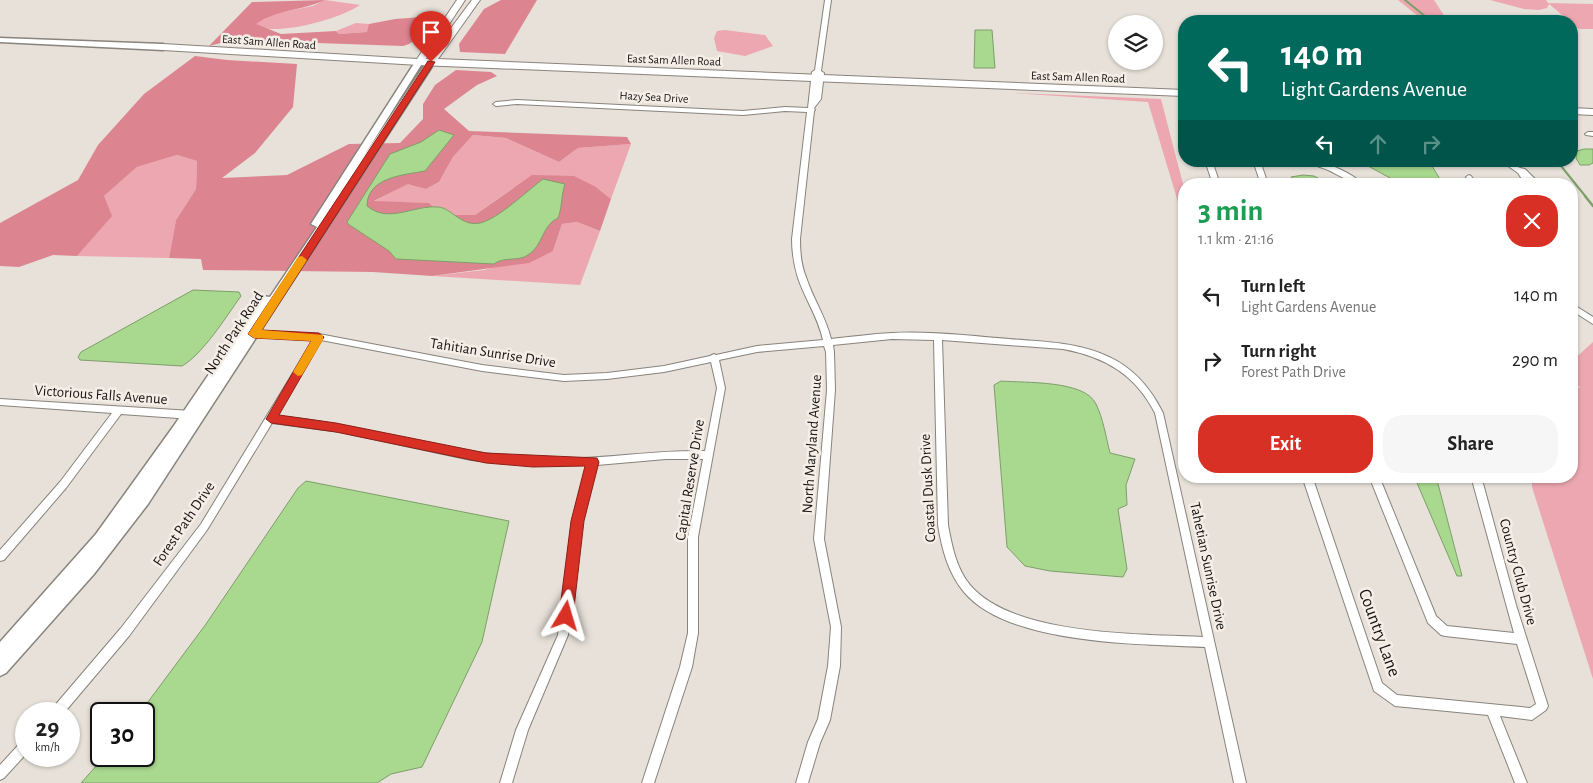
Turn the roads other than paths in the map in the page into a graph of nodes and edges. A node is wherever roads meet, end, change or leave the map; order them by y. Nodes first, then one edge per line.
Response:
1 (461, 0) edge
2 (476, 0) edge
3 (828, 0) edge
4 (448, 39) junction
5 (0, 40) edge
6 (163, 47) joint
7 (464, 57) junction
8 (427, 59) junction
9 (817, 75) junction
10 (1178, 87) edge
11 (1178, 94) edge
12 (1578, 103) edge
13 (496, 104) dead end
14 (1593, 104) edge
15 (812, 108) junction
16 (1578, 111) edge
17 (1593, 112) edge
18 (1332, 167) edge
19 (1513, 167) edge
20 (1519, 167) edge
21 (1351, 178) edge
22 (1524, 178) edge
23 (1530, 178) edge
24 (1578, 316) edge
25 (1578, 317) edge
26 (1593, 321) edge
27 (1593, 325) edge
28 (248, 333) junction
29 (319, 337) junction
30 (938, 337) junction
31 (828, 342) junction
32 (714, 357) junction
33 (0, 402) edge
34 (119, 410) junction
35 (194, 415) junction
36 (271, 419) junction
37 (708, 455) junction
38 (593, 462) junction
39 (1309, 483) edge
40 (1377, 483) edge
41 (1478, 483) edge
42 (0, 557) edge
43 (1521, 639) junction
44 (1209, 642) junction
45 (0, 653) edge
46 (0, 668) edge
47 (65, 702) edge
48 (1492, 710) junction
49 (15, 757) edge
50 (0, 774) edge
51 (506, 783) edge
52 (648, 783) edge
53 (802, 783) edge
54 (1240, 783) edge
55 (1521, 783) edge

1 - 8 main road, North Park Road
2 - 4 main road, North Park Road
3 - 9 street, North Maryland Avenue
4 - 7 main road
4 - 8 main road, North Park Road
5 - 6 street, East Sam Allen Road
6 - 8 main road, East Sam Allen Road
7 - 8 main road, East Sam Allen Road
7 - 9 main road, East Sam Allen Road
8 - 9 main road, East Sam Allen Road
8 - 28 street, North Park Road
9 - 10 main road
9 - 11 main road, East Sam Allen Road
9 - 15 street, North Maryland Avenue
12 - 14 main road
13 - 15 street, Hazy Sea Drive
15 - 31 street, North Maryland Avenue
16 - 17 main road
18 - 21 street
19 - 22 street
20 - 23 street
24 - 26 street
25 - 27 street
28 - 29 street, Tahitian Sunrise Drive
28 - 35 street, North Park Road
29 - 32 street, Tahitian Sunrise Drive
29 - 36 street, Forest Path Drive
30 - 31 street, Tahetian Sunrise Drive
30 - 44 street, Tahetian Sunrise Drive
30 - 44 street, Coastal Dusk Drive
31 - 32 street, Tahitian Sunrise Drive
31 - 53 street, North Maryland Avenue
32 - 37 street, Capital Reserve Drive
33 - 34 street, Victorious Falls Avenue
34 - 35 street, Victorious Falls Avenue
34 - 42 street
35 - 45 street, North Park Road
35 - 46 street, North Park Road
36 - 38 street
36 - 47 street, Forest Path Drive
37 - 38 street
37 - 52 street, Capital Reserve Drive
38 - 51 street
39 - 48 street, Country Lane
40 - 43 street, Country Club Drive
41 - 43 street, Country Club Drive
43 - 48 street, Country Lane
44 - 54 street, Tahetian Sunrise Drive
48 - 55 street
49 - 50 street

